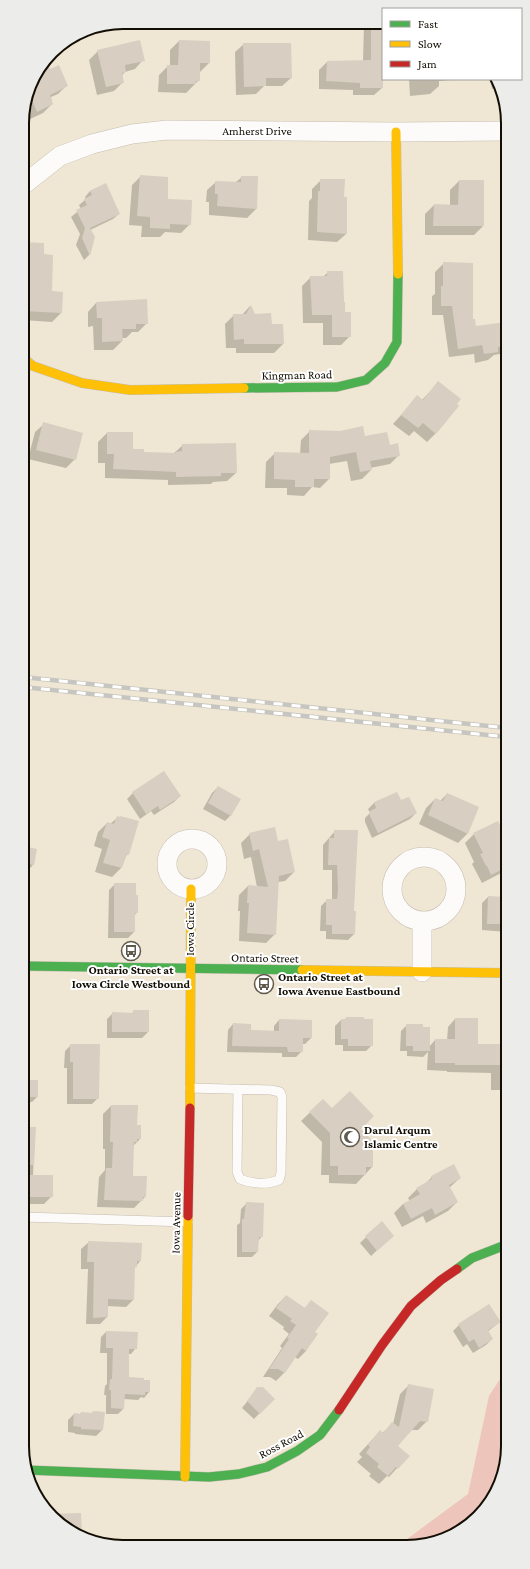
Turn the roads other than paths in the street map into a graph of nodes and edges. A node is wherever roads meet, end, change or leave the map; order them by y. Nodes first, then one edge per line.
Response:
1 (501, 131) edge
2 (396, 132) junction
3 (29, 180) edge
4 (29, 363) edge
5 (191, 889) dead end
6 (422, 922) dead end
7 (29, 966) edge
8 (190, 969) junction
9 (422, 972) junction
10 (501, 973) edge
11 (190, 1088) junction
12 (238, 1089) junction
13 (29, 1217) edge
14 (188, 1222) junction
15 (501, 1247) edge
16 (33, 1470) edge
17 (185, 1477) junction

1 - 2 street, Amherst Drive
2 - 3 street, Amherst Drive
2 - 4 street, Kingman Road
5 - 8 street, Iowa Circle
6 - 9 street
7 - 8 street, Ontario Street
8 - 9 street, Ontario Street
8 - 11 street, Iowa Avenue
9 - 10 street, Ontario Street
11 - 12 lane
11 - 14 street, Iowa Avenue
12 - 12 lane
13 - 14 lane
14 - 17 street, Iowa Avenue
15 - 17 street, Ross Road
16 - 17 street, Ross Road

